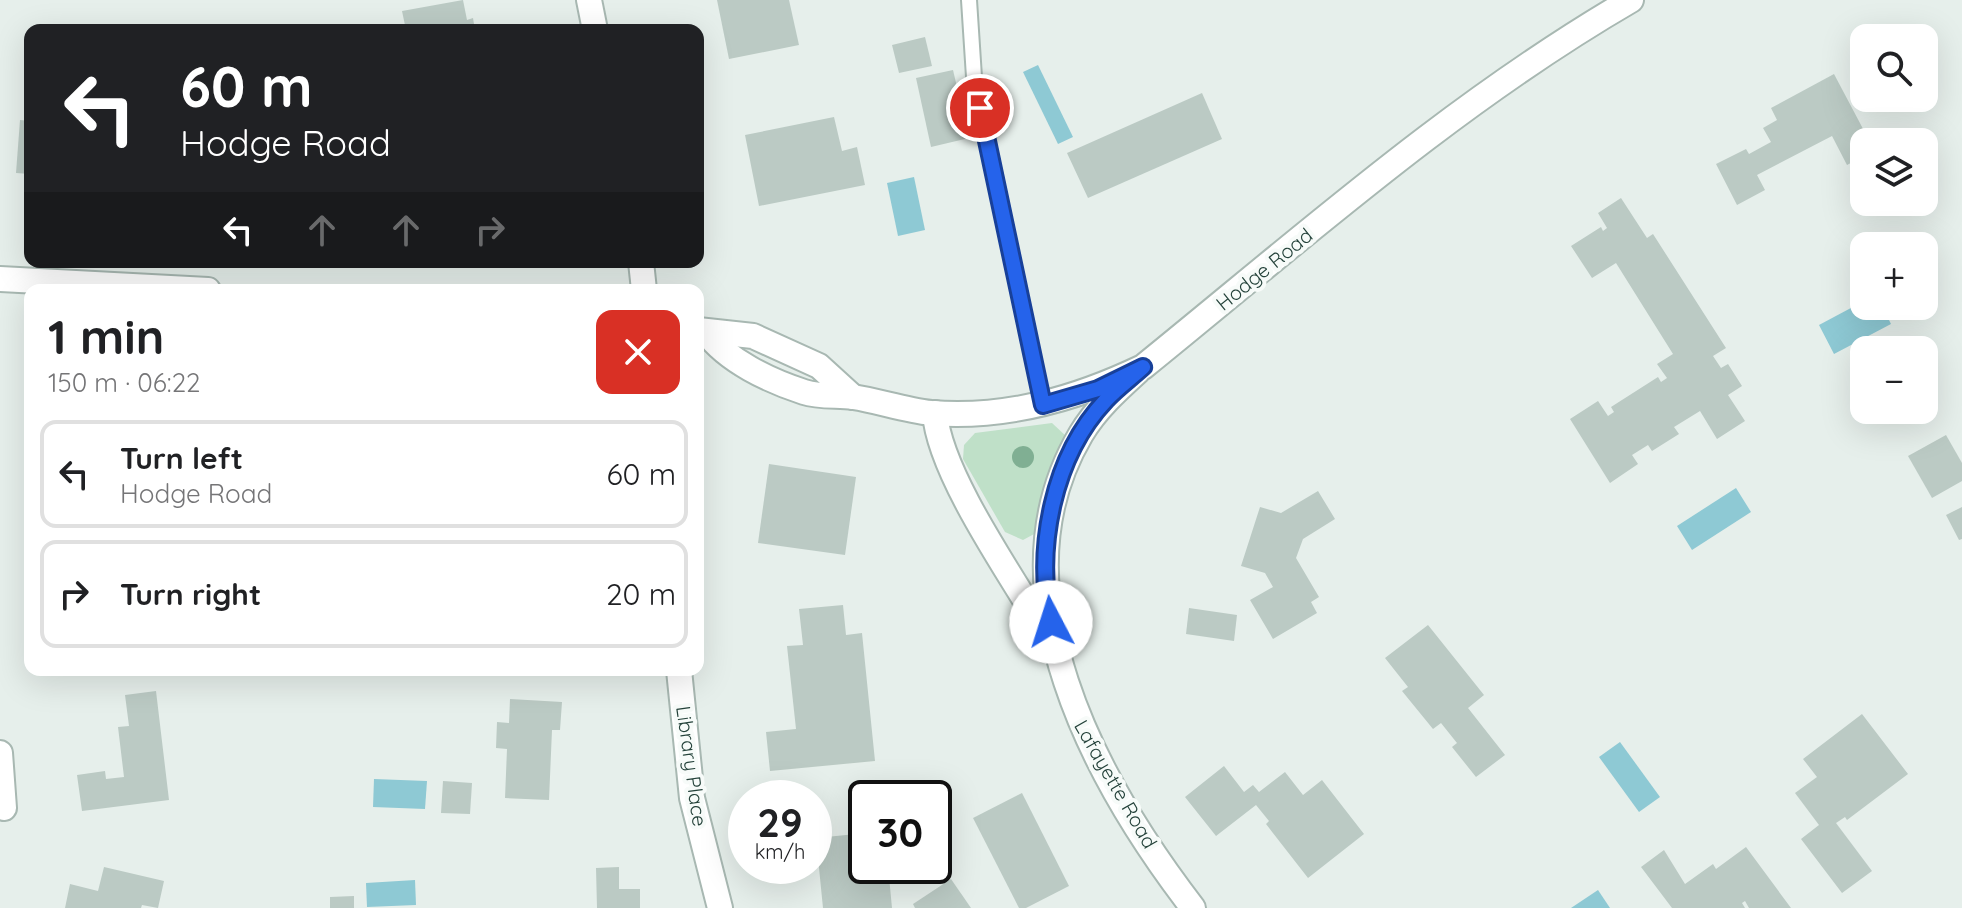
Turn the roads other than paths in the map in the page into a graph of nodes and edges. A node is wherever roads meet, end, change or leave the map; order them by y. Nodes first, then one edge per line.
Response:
1 (589, 0) edge
2 (969, 0) edge
3 (1631, 0) edge
4 (594, 24) edge
5 (0, 279) edge
6 (95, 284) edge
7 (704, 333) edge
8 (1143, 367) junction
9 (1043, 405) junction
10 (935, 413) junction
11 (1057, 651) junction
12 (680, 676) edge
13 (0, 753) edge
14 (4, 808) dead end
15 (720, 908) edge
16 (1193, 908) edge

1 - 4 street
2 - 9 lane
3 - 8 street, Hodge Road
5 - 6 street
7 - 10 street, Hodge Road
8 - 9 street, Hodge Road
8 - 11 street, Lafayette Road
9 - 10 street, Hodge Road
10 - 11 street, Lafayette Road
11 - 16 street, Lafayette Road
12 - 15 street, Library Place
13 - 14 street

